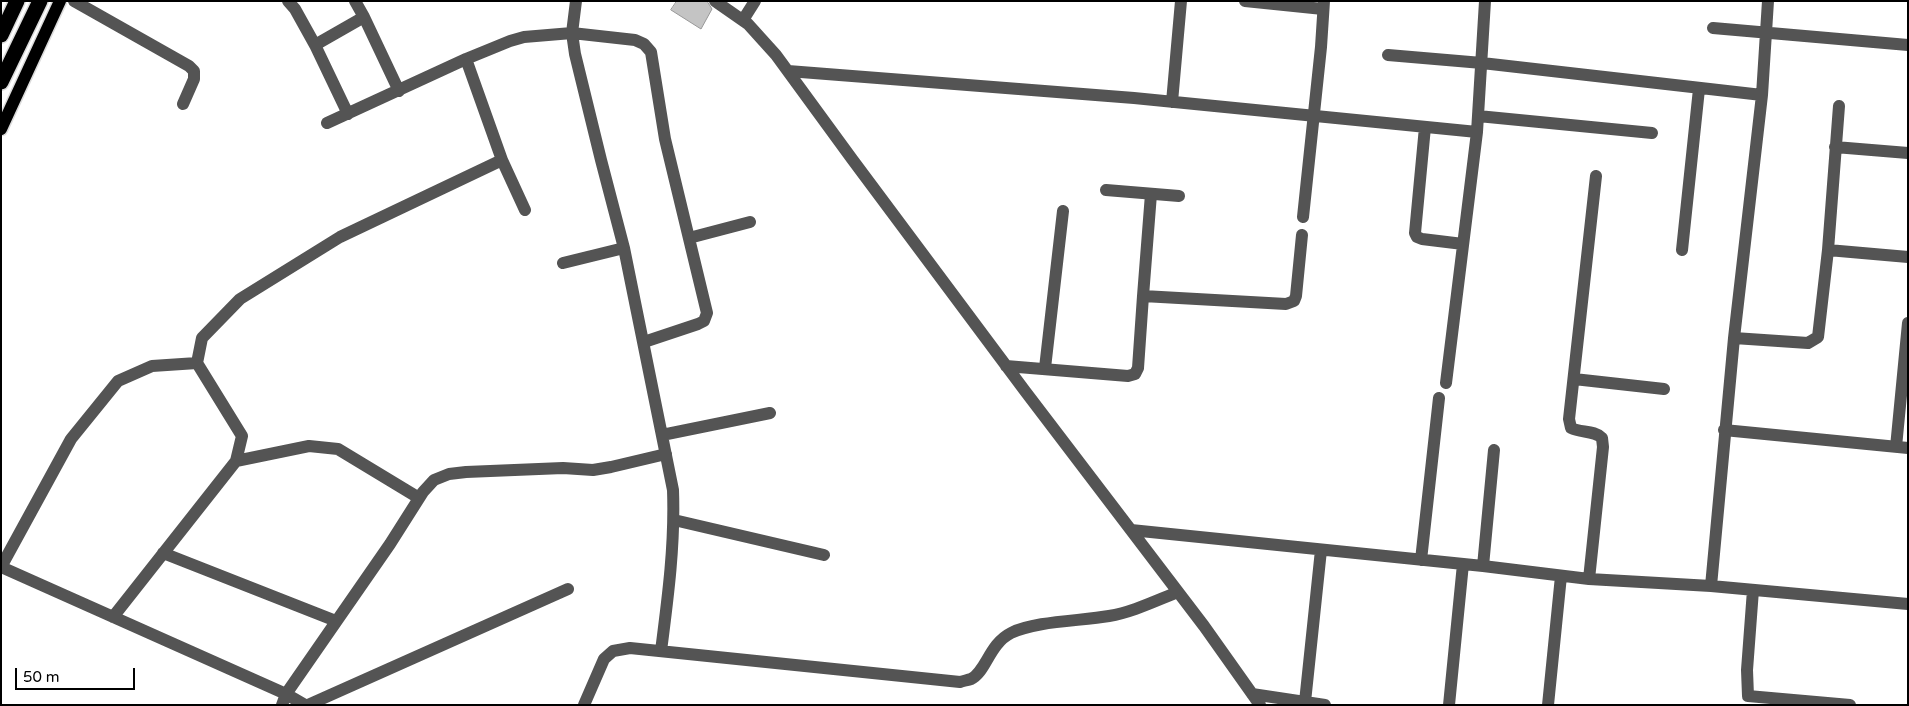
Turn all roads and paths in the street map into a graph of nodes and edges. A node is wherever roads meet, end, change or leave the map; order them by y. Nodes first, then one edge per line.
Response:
1 (17, 1) edge
2 (40, 1) edge
3 (60, 1) edge
4 (74, 1) edge
5 (355, 1) edge
6 (576, 1) edge
7 (715, 1) edge
8 (755, 1) edge
9 (1182, 1) edge
10 (1245, 1) edge
11 (1485, 1) edge
12 (1768, 1) edge
13 (296, 4) edge
14 (1323, 5) edge
15 (364, 17) junction
16 (743, 20) junction
17 (1713, 28) dead end
18 (572, 33) junction
19 (1766, 34) junction
20 (1, 35) edge
21 (314, 45) junction
22 (1908, 45) edge
23 (1388, 55) dead end
24 (466, 60) junction
25 (1482, 63) junction
26 (788, 71) junction
27 (1, 82) edge
28 (1699, 89) junction
29 (398, 91) junction
30 (1762, 95) junction
31 (1172, 102) junction
32 (183, 104) dead end
33 (1839, 106) dead end
34 (348, 114) junction
35 (1313, 116) junction
36 (1478, 116) junction
37 (327, 123) dead end
38 (1425, 127) junction
39 (1, 129) edge
40 (1477, 132) junction
41 (1652, 133) dead end
42 (1835, 147) junction
43 (1908, 153) edge
44 (502, 160) junction
45 (1596, 176) dead end
46 (1106, 190) dead end
47 (1151, 194) junction
48 (1179, 196) dead end
49 (525, 210) dead end
50 (1063, 211) dead end
51 (1303, 216) dead end
52 (750, 222) dead end
53 (1302, 235) dead end
54 (689, 238) junction
55 (1463, 244) junction
56 (624, 248) junction
57 (1682, 250) dead end
58 (1828, 250) junction
59 (1908, 257) edge
60 (564, 264) dead end
61 (1143, 296) junction
62 (1908, 323) edge
63 (1734, 338) junction
64 (644, 342) junction
65 (197, 363) junction
66 (1006, 366) junction
67 (1045, 368) junction
68 (1905, 372) edge
69 (1574, 379) junction
70 (1446, 383) dead end
71 (1664, 389) dead end
72 (1440, 398) dead end
73 (770, 413) dead end
74 (1724, 430) junction
75 (662, 435) junction
76 (1902, 447) edge
77 (1494, 450) dead end
78 (666, 454) junction
79 (236, 461) junction
80 (419, 498) junction
81 (674, 520) junction
82 (1131, 530) junction
83 (1321, 550) junction
84 (163, 553) junction
85 (824, 555) dead end
86 (1421, 560) junction
87 (1463, 564) junction
88 (1483, 566) junction
89 (1, 567) edge
90 (1561, 576) junction
91 (1589, 579) junction
92 (1711, 586) junction
93 (568, 589) dead end
94 (1753, 590) junction
95 (1178, 592) junction
96 (1908, 604) edge
97 (113, 617) junction
98 (336, 621) junction
99 (662, 651) junction
100 (1252, 694) junction
101 (284, 700) edge
102 (1748, 700) edge
103 (1304, 702) junction
104 (306, 705) edge
105 (584, 705) edge
106 (1260, 705) edge
107 (1325, 705) edge
108 (1450, 705) edge
109 (1548, 705) edge
110 (1850, 705) edge

1 - 20 highway
2 - 27 highway
3 - 39 main road
4 - 32 street
5 - 15 street
6 - 18 street
7 - 16 street
8 - 16 street
9 - 31 street
10 - 14 street
11 - 25 street
12 - 19 street
13 - 21 street
14 - 35 street
15 - 21 street
15 - 29 street
16 - 26 street
17 - 19 street
18 - 24 street
18 - 54 street
18 - 56 street
19 - 22 street
19 - 30 street
21 - 34 street
23 - 25 street
24 - 29 street
24 - 44 street
25 - 28 street
25 - 36 street
26 - 31 street
26 - 66 street
28 - 30 street
28 - 57 street
29 - 34 street
30 - 63 street
31 - 35 street
33 - 42 street
34 - 37 street
35 - 38 street
35 - 51 street
36 - 40 street
36 - 41 street
38 - 40 street
38 - 55 street
40 - 55 street
42 - 43 street
42 - 58 street
44 - 49 street
44 - 65 street
45 - 69 street
46 - 47 street
47 - 48 street
47 - 61 street
50 - 67 street
52 - 54 street
53 - 61 street
54 - 64 street
55 - 70 street
56 - 60 street
56 - 64 street
58 - 59 street
58 - 63 street
61 - 67 street
62 - 68 street
63 - 74 street
64 - 75 street
65 - 79 street
65 - 89 street
66 - 67 street
66 - 82 street
68 - 76 street
69 - 71 street
69 - 91 street
72 - 86 street
73 - 75 street
74 - 76 street
74 - 92 street
75 - 78 street
77 - 88 street
78 - 80 street
78 - 81 street
79 - 80 street
79 - 84 street
80 - 98 street
81 - 85 street
81 - 99 street
82 - 83 street
82 - 95 street
83 - 86 street
83 - 103 street
84 - 97 street
84 - 98 street
86 - 87 street
87 - 88 street
87 - 108 street
88 - 90 street
89 - 97 street
90 - 91 street
90 - 109 street
91 - 92 street
92 - 94 street
93 - 104 street
94 - 96 street
94 - 102 street
95 - 99 street
95 - 100 street
97 - 101 street
98 - 101 street
99 - 105 street
100 - 103 street
100 - 106 street
101 - 104 street
102 - 110 street
103 - 107 street

